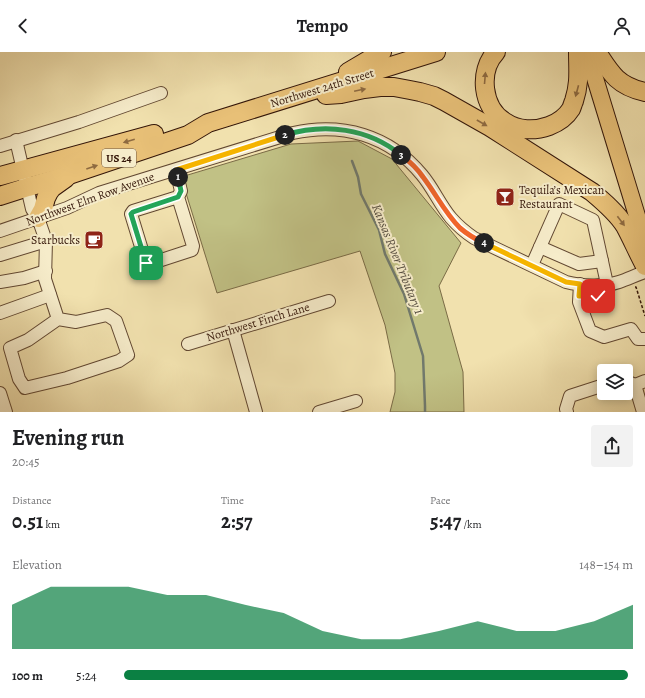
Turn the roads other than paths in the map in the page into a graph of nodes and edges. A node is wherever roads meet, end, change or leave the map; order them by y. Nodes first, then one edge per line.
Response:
1 (382, 52) edge
2 (436, 52) edge
3 (496, 52) edge
4 (578, 52) edge
5 (587, 52) edge
6 (597, 52) edge
7 (315, 90) junction
8 (645, 92) edge
9 (161, 93) dead end
10 (293, 97) junction
11 (208, 123) junction
12 (16, 140) junction
13 (0, 146) edge
14 (23, 169) junction
15 (176, 170) junction
16 (69, 175) junction
17 (0, 176) edge
18 (28, 187) junction
19 (0, 196) edge
20 (178, 197) junction
21 (38, 218) junction
22 (0, 230) edge
23 (46, 241) junction
24 (645, 242) edge
25 (540, 247) junction
26 (0, 256) edge
27 (602, 260) junction
28 (532, 266) junction
29 (645, 266) edge
30 (46, 271) junction
31 (645, 272) edge
32 (0, 282) edge
33 (607, 289) junction
34 (580, 290) junction
35 (50, 295) junction
36 (329, 301) dead end
37 (0, 313) edge
38 (58, 319) junction
39 (233, 330) junction
40 (643, 336) edge
41 (188, 344) dead end
42 (635, 382) edge
43 (597, 387) edge
44 (0, 392) edge
45 (356, 401) dead end
46 (6, 412) edge
47 (256, 412) edge
48 (319, 412) edge
49 (567, 412) edge
50 (643, 412) edge

1 - 7 highway
2 - 7 highway, Northwest 24th Street / US 24
4 -> 3 highway
5 - 24 main road
6 - 8 highway
7 - 10 highway, Northwest 24th Street / US 24
9 - 12 street
10 - 11 highway, Northwest 24th Street / US 24
10 -> 29 highway
11 -> 14 highway, Northwest 24th Street / US 24
16 -> 11 highway, Northwest 24th Street / US 24
12 - 13 street
12 - 14 street
14 - 17 highway, Northwest 24th Street / US 24
14 - 18 street
15 - 20 street
15 - 21 street, Northwest Elm Row Avenue
15 - 28 street, Northwest Elm Row Avenue
16 - 18 highway, Northwest 24th Street / US 24
16 - 21 highway
18 - 19 highway, Northwest 24th Street / US 24
18 - 21 street
20 - 20 street
21 - 22 street, Northwest Elm Row Avenue
21 - 23 street
23 - 26 street
23 - 30 street
25 - 27 street
25 - 27 street
25 - 28 street
27 - 33 street
28 - 34 street, Northwest Elm Row Avenue
30 - 32 street
30 - 35 street
31 - 33 street, Northwest Elm Row Avenue
33 - 34 street, Northwest Elm Row Avenue
34 - 40 street
35 - 37 street
35 - 38 street
36 - 39 street, Northwest Finch Lane
38 - 38 street
39 - 41 street, Northwest Finch Lane
39 - 47 street
42 - 50 street
43 - 49 street
44 - 46 street
45 - 48 street

